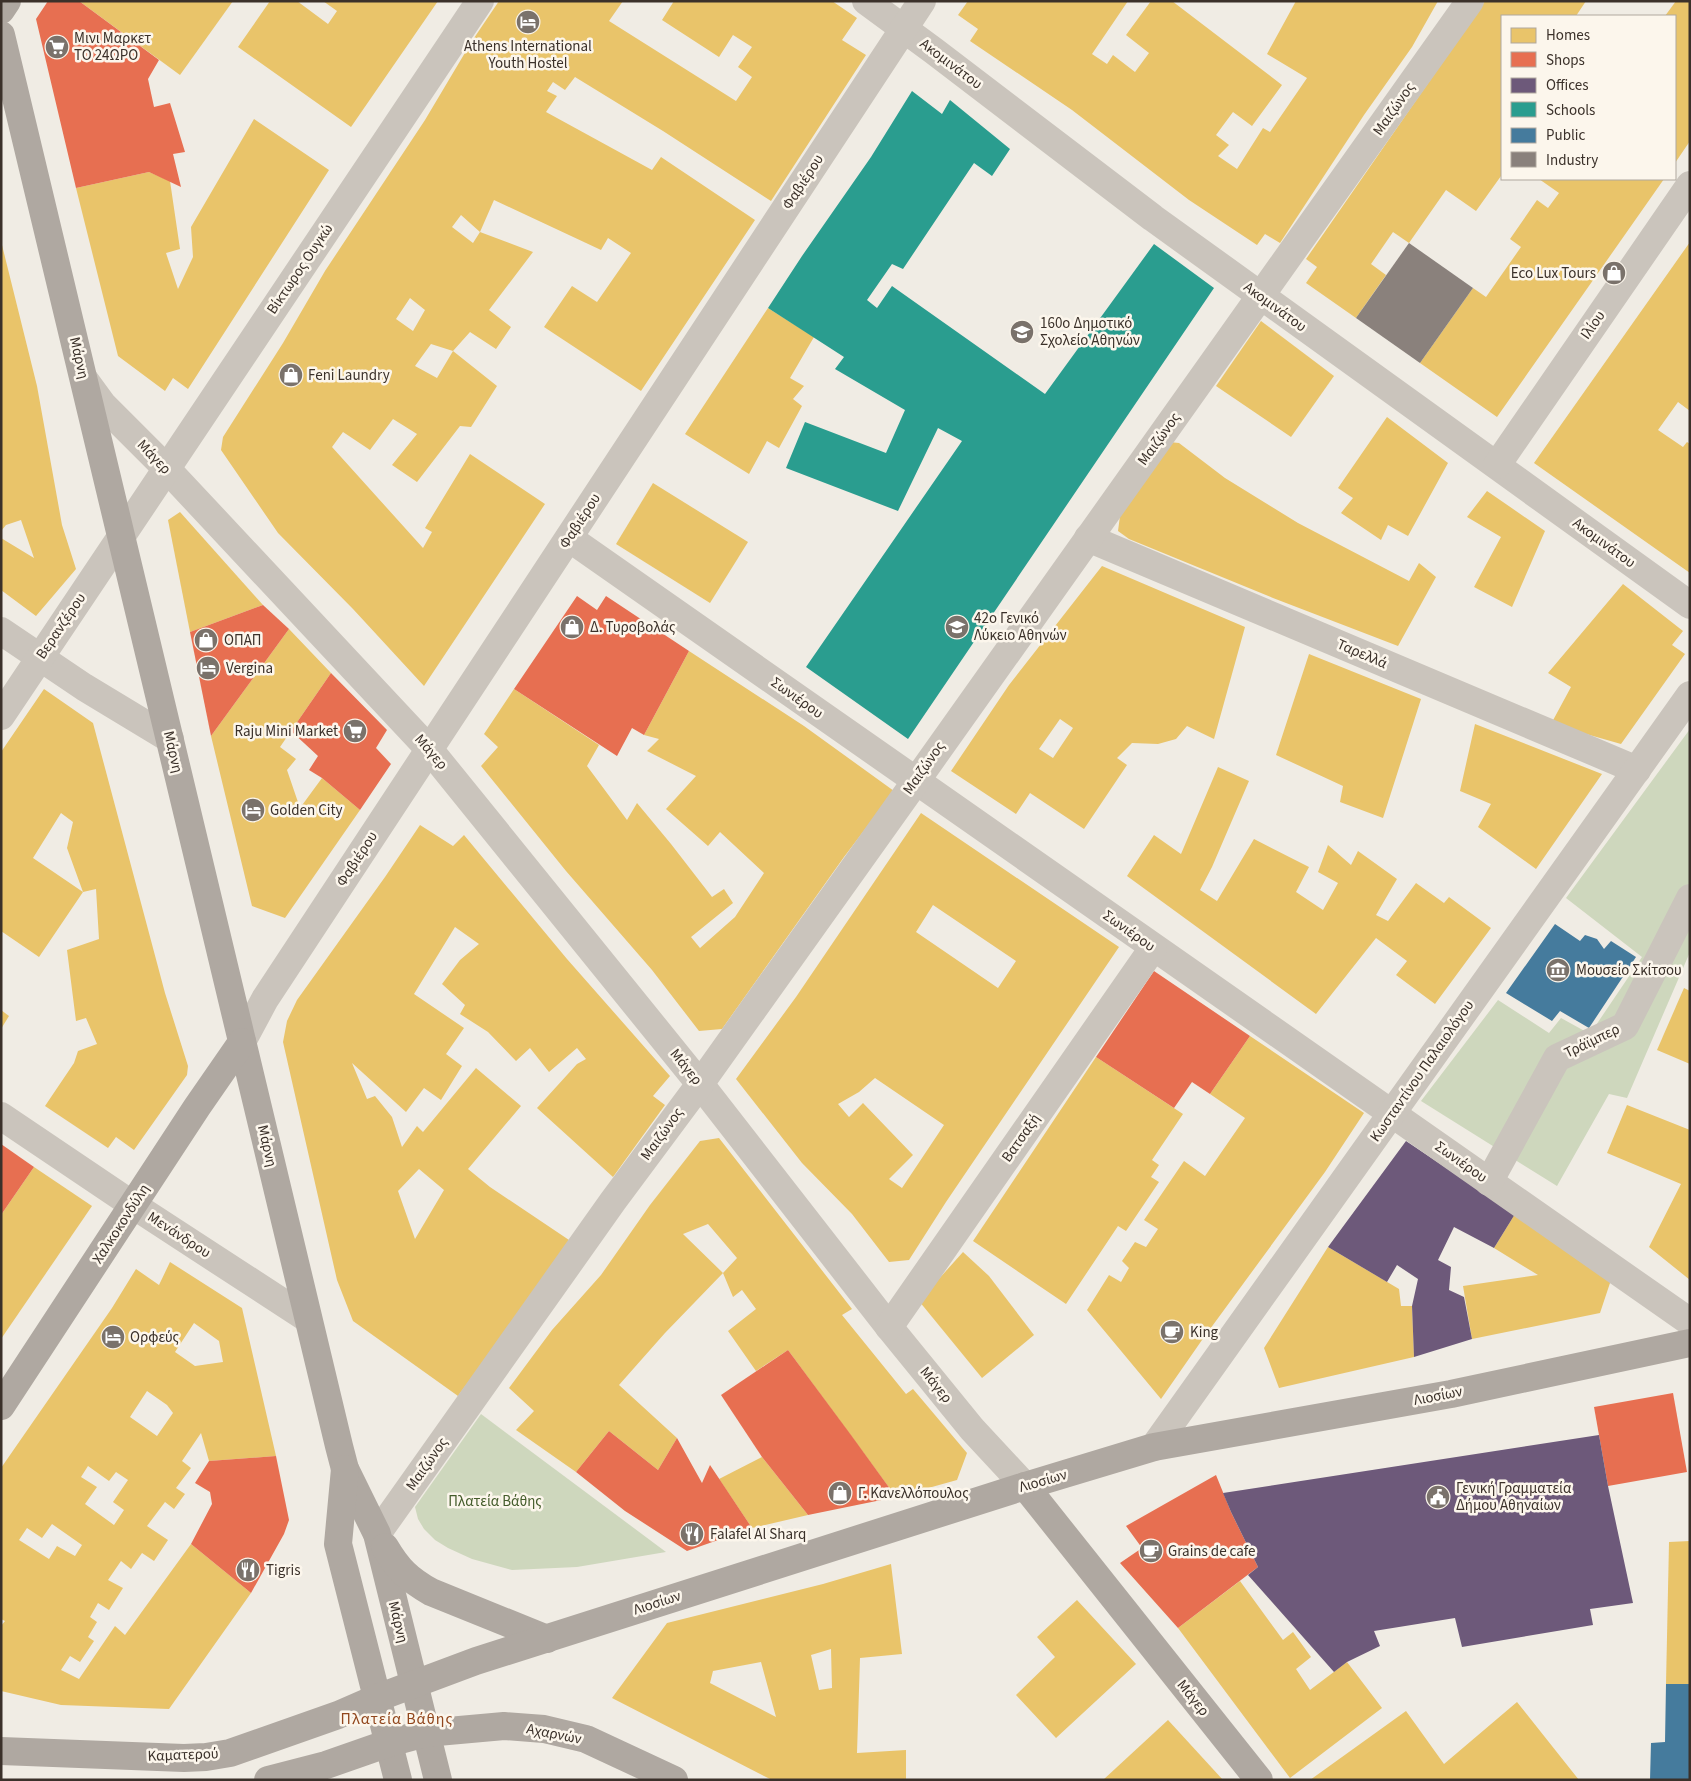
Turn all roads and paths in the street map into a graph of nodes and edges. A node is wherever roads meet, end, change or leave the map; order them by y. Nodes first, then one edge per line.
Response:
1 (7, 1) edge
2 (480, 1) edge
3 (866, 1) edge
4 (922, 1) edge
5 (1470, 1) edge
6 (1, 10) edge
7 (904, 29) junction
8 (1, 35) edge
9 (1690, 185) edge
10 (1261, 297) junction
11 (84, 380) junction
12 (1497, 465) junction
13 (166, 468) junction
14 (121, 537) junction
15 (569, 538) junction
16 (1088, 538) junction
17 (1690, 605) edge
18 (1, 631) edge
19 (40, 657) junction
20 (1690, 695) edge
21 (1, 716) edge
22 (170, 739) junction
23 (429, 749) junction
24 (1636, 770) junction
25 (916, 781) junction
26 (1690, 898) edge
27 (1153, 948) junction
28 (242, 1042) junction
29 (700, 1084) junction
30 (1391, 1114) junction
31 (1, 1116) edge
32 (1489, 1182) junction
33 (133, 1205) junction
34 (308, 1319) junction
35 (1690, 1322) edge
36 (889, 1327) junction
37 (1690, 1343) edge
38 (1, 1406) edge
39 (1154, 1446) junction
40 (345, 1470) junction
41 (1024, 1486) junction
42 (377, 1534) junction
43 (547, 1639) junction
44 (413, 1684) junction
45 (377, 1698) junction
46 (426, 1732) junction
47 (389, 1743) junction
48 (1, 1751) edge
49 (273, 1779) edge
50 (398, 1780) edge
51 (438, 1780) edge
52 (674, 1780) edge
53 (1258, 1780) edge

1 - 6 main road
2 - 13 street, Βίκτωρος Ουγκώ
3 - 7 street, Ακομινάτου
4 - 7 street, Φαβιέρου
5 - 10 street, Μαιζώνος
7 - 10 street, Ακομινάτου
7 - 15 street, Φαβιέρου
8 - 11 main road, Μάρνη
9 - 12 street, Ιλίου
10 - 12 street, Ακομινάτου
10 - 16 street, Μαιζώνος
11 - 13 street, Μάγερ
11 - 14 main road, Μάρνη
12 - 17 street, Ακομινάτου
13 - 14 street, Βίκτωρος Ουγκώ
13 - 23 street, Μάγερ
14 - 19 street, Βερανζέρου
14 - 22 main road, Μάρνη
15 - 23 street, Φαβιέρου
15 - 25 street, Σωνιέρου
16 - 24 street, Ταρελλά
16 - 25 street, Μαιζώνος
18 - 19 street
19 - 21 street, Βερανζέρου
19 - 22 street
20 - 24 street, Κωσταντίνου Παλαιολόγου
22 - 28 main road, Μάρνη
23 - 28 street, Φαβιέρου
23 - 29 street, Μάγερ
24 - 30 street, Κωσταντίνου Παλαιολόγου
25 - 27 street, Σωνιέρου
25 - 29 street, Μαιζώνος
26 - 32 street, Τράϊμπερ
27 - 30 street, Σωνιέρου
27 - 36 street, Βατσαξή
28 - 33 main road, Χαλκοκονδύλη
28 - 34 main road, Μάρνη
29 - 36 street, Μάγερ
29 - 42 street, Μαιζώνος
30 - 32 street, Σωνιέρου
30 - 39 street, Κωσταντίνου Παλαιολόγου
31 - 33 street, Μενάνδρου
32 - 35 street, Σωνιέρου
33 - 34 street, Μενάνδρου
33 - 38 main road, Χαλκοκονδύλη
34 - 40 main road, Μάρνη
36 - 41 street, Μάγερ
37 - 39 main road, Λιοσίων
39 - 41 main road, Λιοσίων
40 - 42 main road, Μάρνη
40 - 45 main road, Μάρνη
41 - 43 main road, Λιοσίων
41 - 53 main road, Μάγερ
42 - 43 main road
42 - 44 main road, Μάρνη
43 - 44 main road, Λιοσίων
44 - 45 main road, Καματερού
44 - 46 main road, Μάρνη
45 - 47 main road, Μάρνη
45 - 48 main road, Καματερού
46 - 47 main road, Αχαρνών
46 - 51 main road, Μάρνη
46 - 52 main road, Αχαρνών
47 - 49 main road, Αχαρνών
47 - 50 main road, Μάρνη

